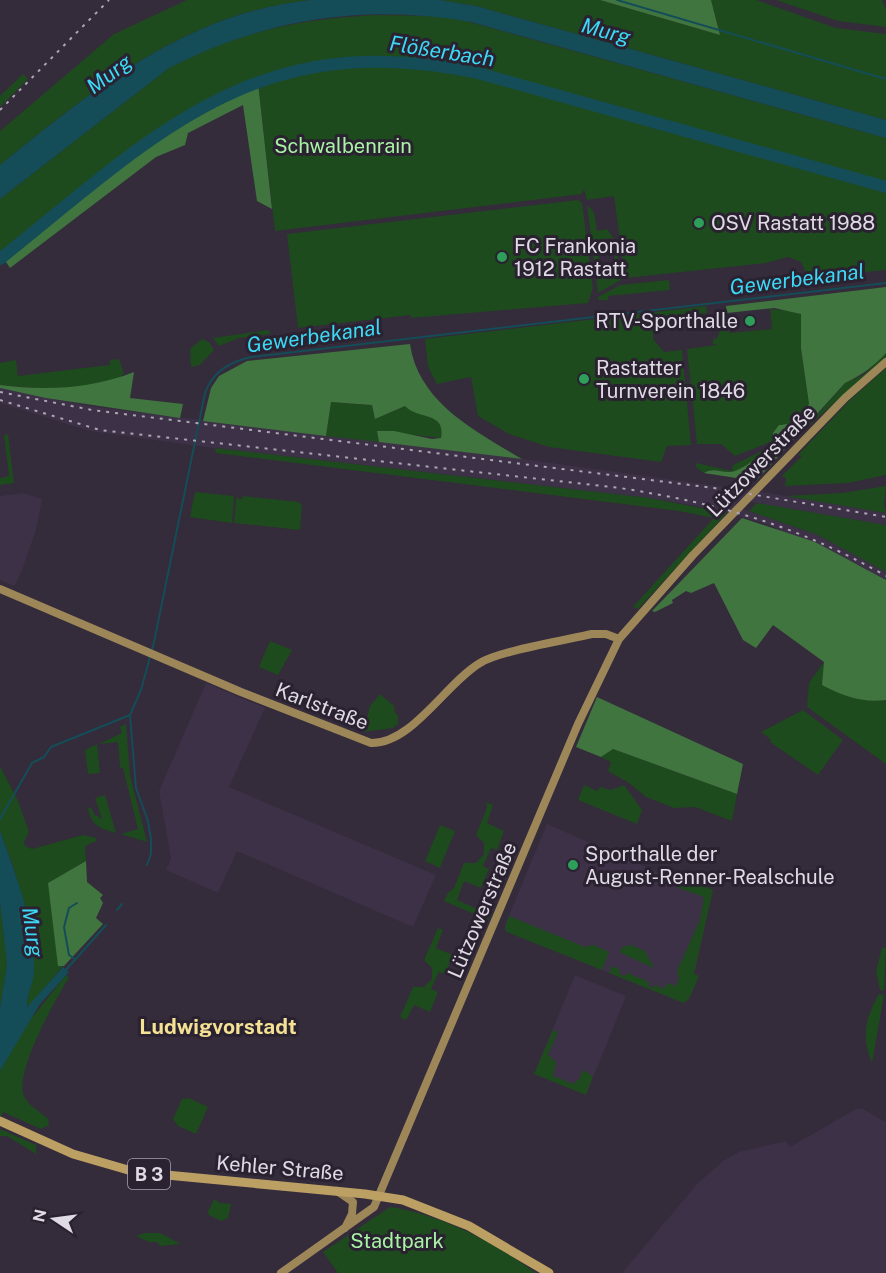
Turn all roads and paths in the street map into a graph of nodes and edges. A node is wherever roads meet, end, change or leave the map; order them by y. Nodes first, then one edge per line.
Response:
1 (886, 362) edge
2 (0, 589) edge
3 (619, 639) junction
4 (0, 1121) edge
5 (335, 1191) junction
6 (380, 1195) junction
7 (341, 1233) junction
8 (281, 1273) edge
9 (549, 1273) edge

1 - 3 main road, Lützowerstraße
2 - 3 main road, Karlstraße
3 - 6 main road, Lützowerstraße
4 - 5 main road, Kehler Straße / B 3
5 - 6 main road, Kehler Straße / B 3
5 - 7 main road
6 - 7 main road, Lützowerstraße
6 - 9 main road, Kehler Straße / B 3
7 - 8 main road, Lützowerstraße

